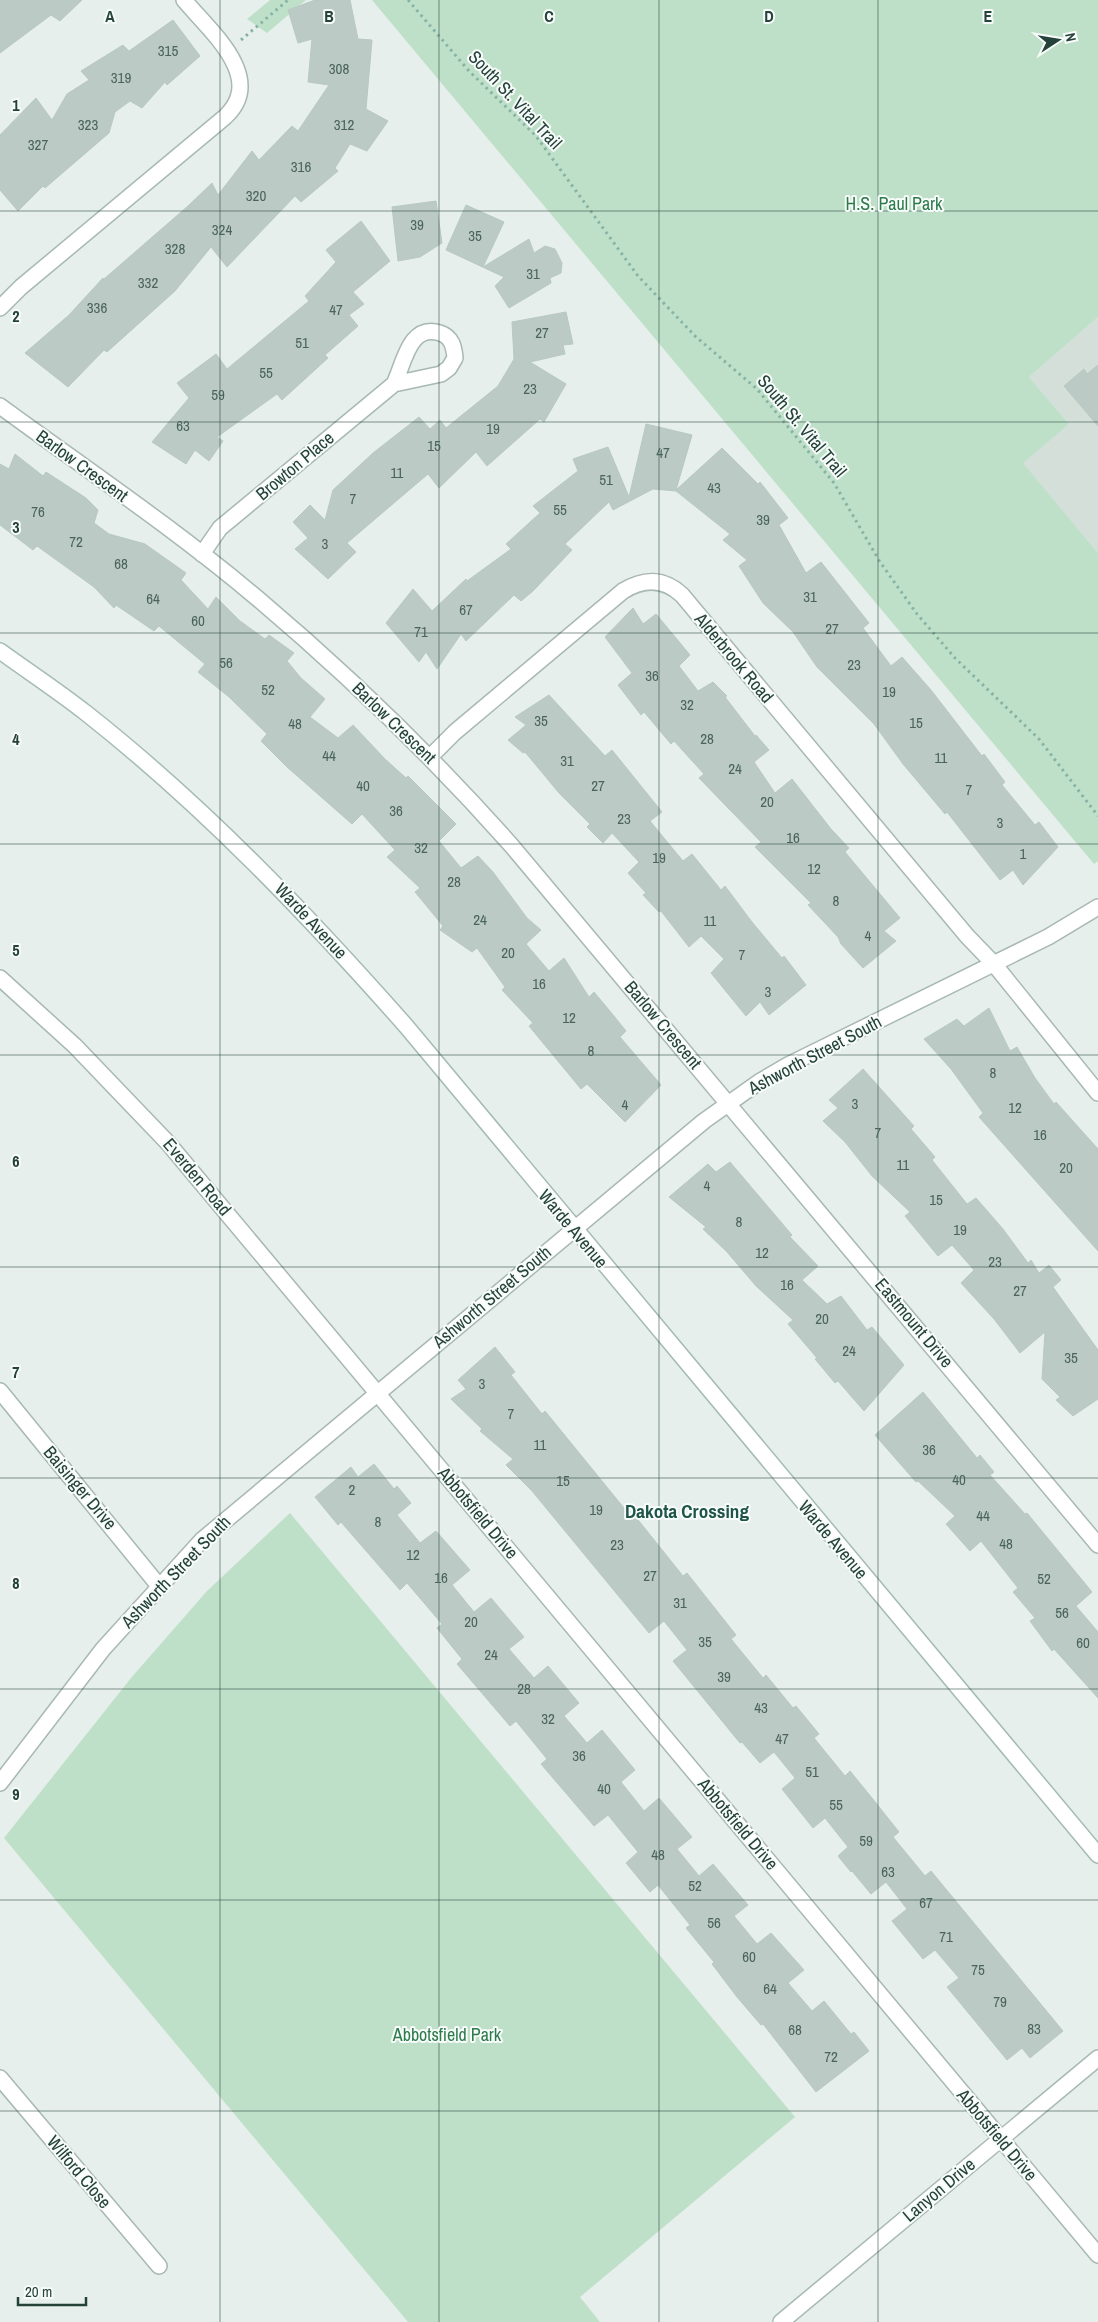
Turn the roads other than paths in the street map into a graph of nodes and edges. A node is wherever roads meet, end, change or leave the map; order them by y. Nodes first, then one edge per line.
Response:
1 (184, 0) edge
2 (0, 308) edge
3 (394, 384) dead end
4 (0, 406) edge
5 (202, 554) junction
6 (0, 651) edge
7 (430, 757) junction
8 (1098, 907) edge
9 (994, 964) junction
10 (0, 978) edge
11 (1098, 1093) edge
12 (728, 1102) junction
13 (573, 1229) junction
14 (0, 1391) edge
15 (378, 1392) junction
16 (1098, 1546) edge
17 (159, 1586) junction
18 (0, 1783) edge
19 (1098, 1856) edge
20 (1098, 2058) edge
21 (0, 2078) edge
22 (1001, 2139) junction
23 (1098, 2255) edge
24 (159, 2266) dead end
25 (781, 2322) edge

1 - 2 street
3 - 5 street, Browton Place
4 - 5 street, Barlow Crescent
5 - 7 street, Barlow Crescent
6 - 13 street, Warde Avenue
7 - 9 street, Alderbrook Road
7 - 12 street, Barlow Crescent
8 - 9 street, Ashworth Street South
9 - 11 street, Alderbrook Road
9 - 12 street, Ashworth Street South
10 - 15 street, Everden Road
12 - 13 street, Ashworth Street South
12 - 16 street, Eastmount Drive
13 - 15 street, Ashworth Street South
13 - 19 street, Warde Avenue
14 - 17 street, Baisinger Drive
15 - 17 street, Ashworth Street South
15 - 22 street, Abbotsfield Drive
17 - 18 street, Ashworth Street South
20 - 22 street, Lanyon Drive
21 - 24 street, Wilford Close
22 - 23 street, Abbotsfield Drive
22 - 25 street, Lanyon Drive

